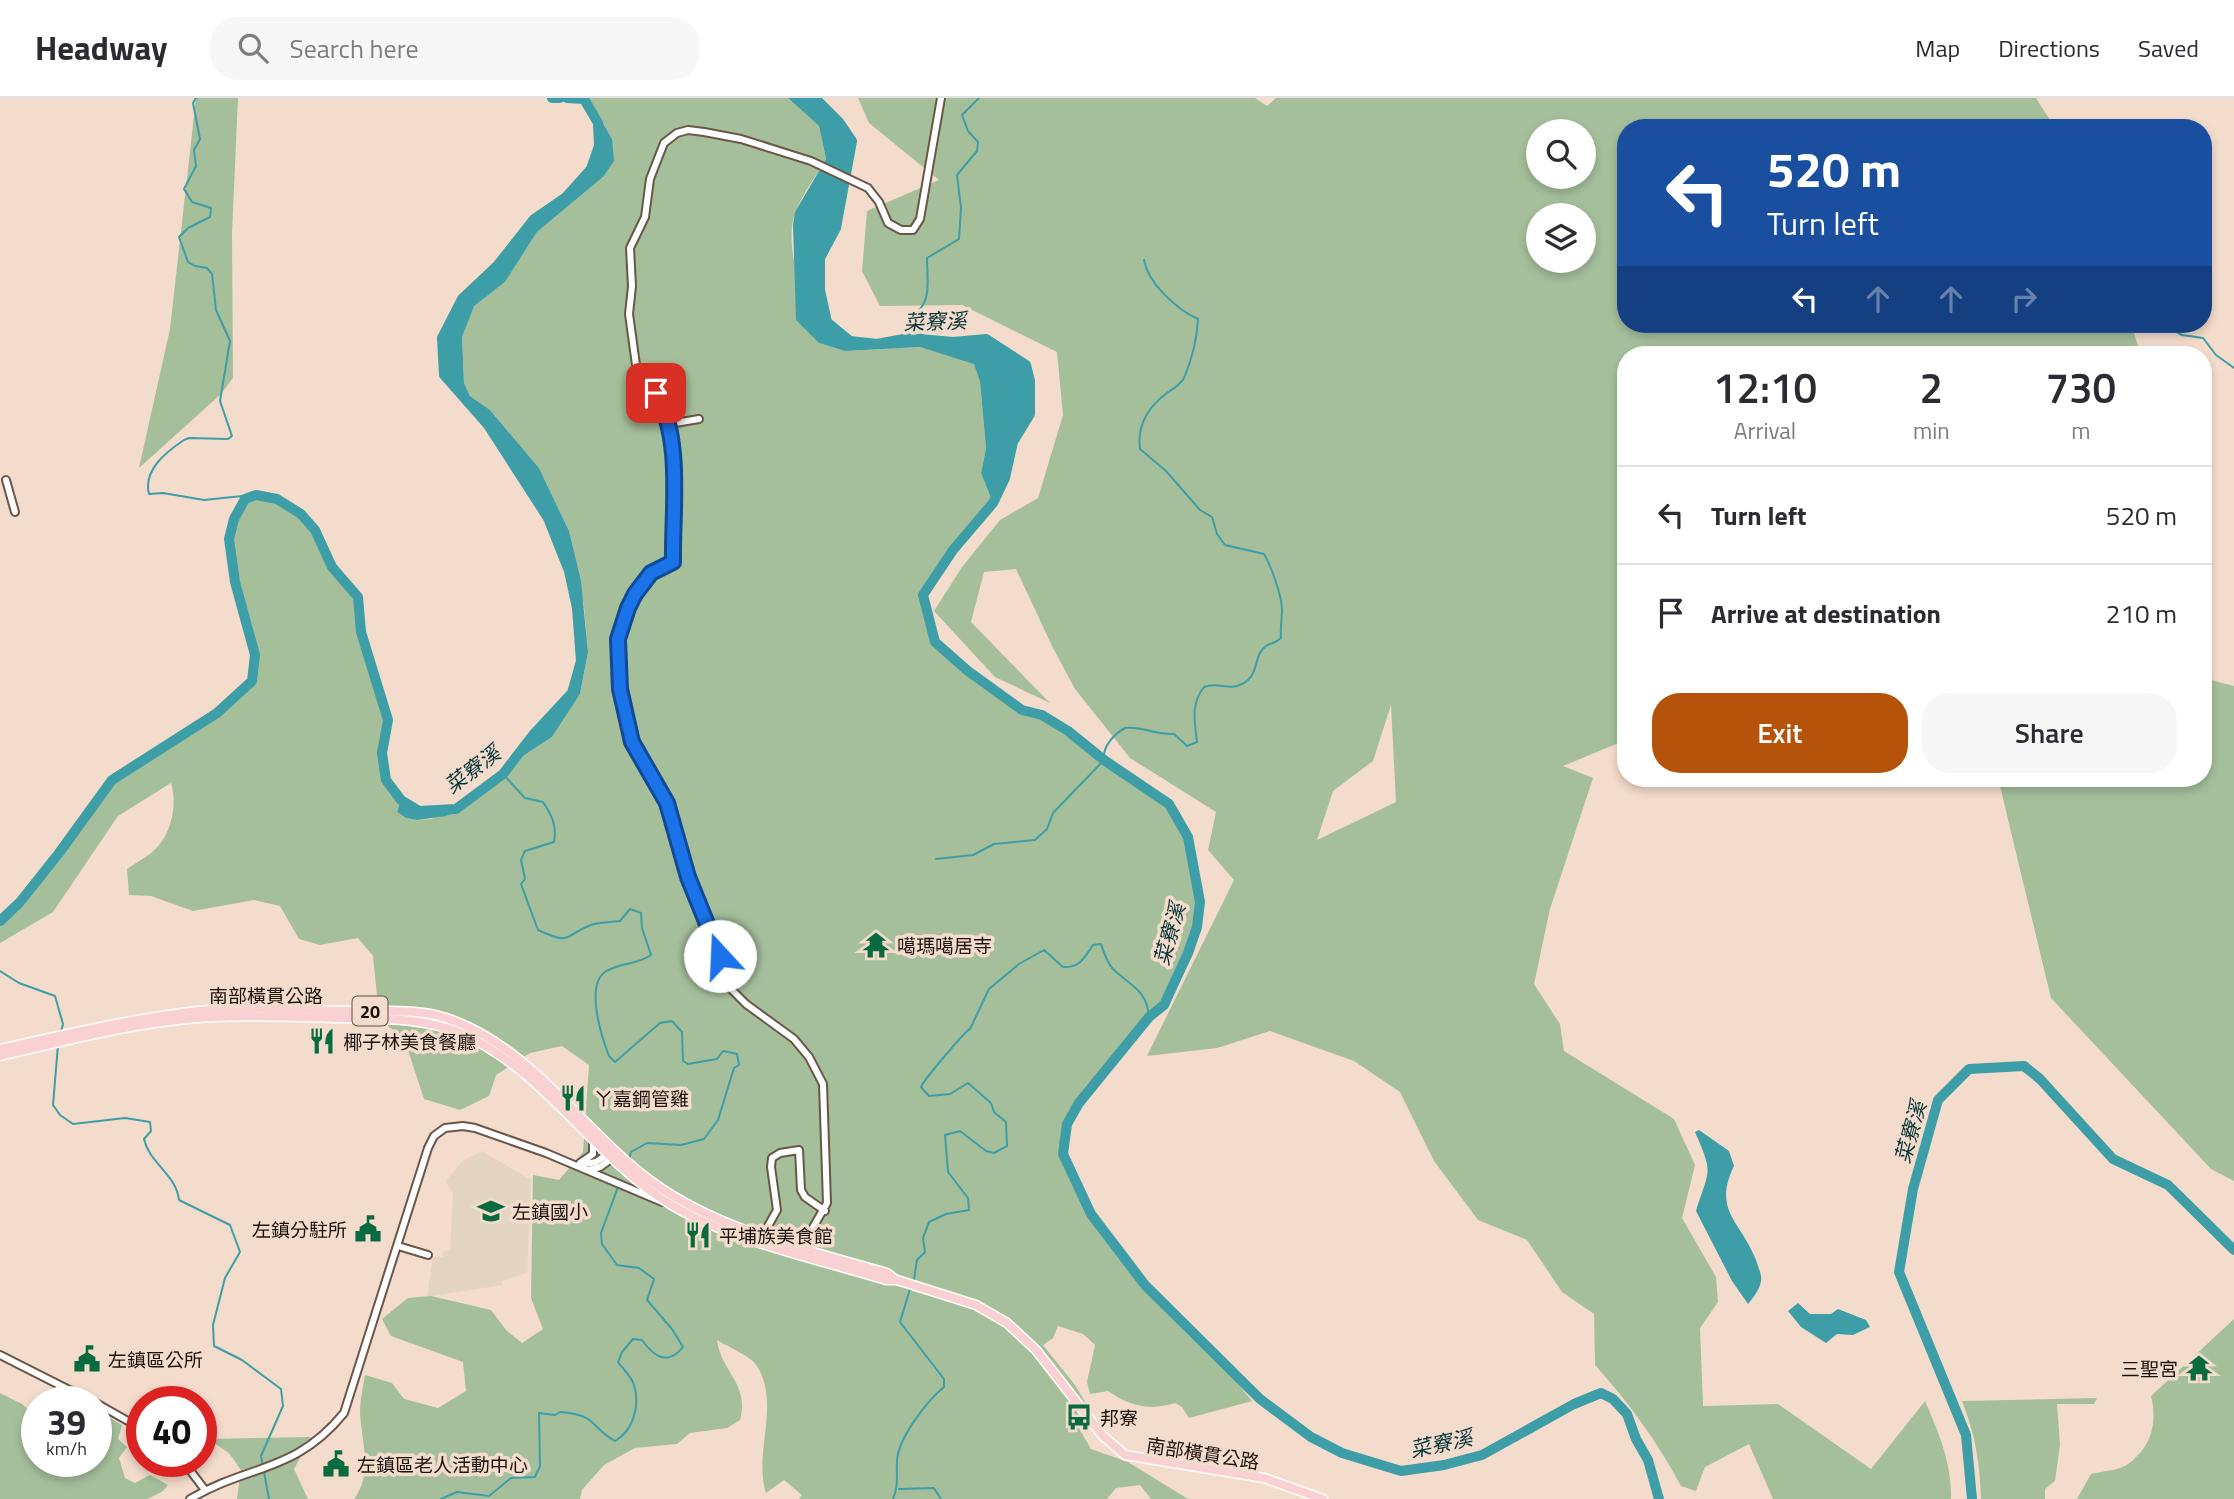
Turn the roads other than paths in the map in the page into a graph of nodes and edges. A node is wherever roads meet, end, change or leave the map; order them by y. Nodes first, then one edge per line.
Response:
1 (941, 98) edge
2 (699, 419) dead end
3 (669, 424) junction
4 (6, 481) dead end
5 (15, 512) dead end
6 (0, 1049) edge
7 (17, 1049) junction
8 (0, 1056) edge
9 (542, 1086) junction
10 (593, 1139) junction
11 (613, 1153) junction
12 (575, 1165) junction
13 (587, 1170) junction
14 (644, 1186) junction
15 (825, 1211) junction
16 (763, 1235) junction
17 (398, 1246) junction
18 (800, 1250) junction
19 (428, 1255) dead end
20 (0, 1355) edge
21 (61, 1386) edge
22 (195, 1477) edge
23 (205, 1490) junction
24 (190, 1499) edge
25 (1323, 1499) edge

1 - 3 street
2 - 3 street
3 - 15 street
4 - 5 street
6 - 7 main road, 20
7 - 8 main road, 20
7 - 9 main road, 南部橫貫公路 / 20
9 - 10 main road, 南部橫貫公路 / 20
9 - 11 main road, 南部橫貫公路 / 20
10 - 11 main road, 南部橫貫公路 / 20
10 - 12 street
11 - 12 street
11 - 13 street
11 - 14 main road, 20
12 - 13 street
12 - 17 street
13 - 14 street
14 - 16 main road, 20
14 - 18 main road, 20
15 - 16 street
15 - 18 street
16 - 18 main road, 20
17 - 19 street
17 - 23 street
18 - 25 main road, 南部橫貫公路 / 20
20 - 21 street
22 - 23 street
23 - 24 street

